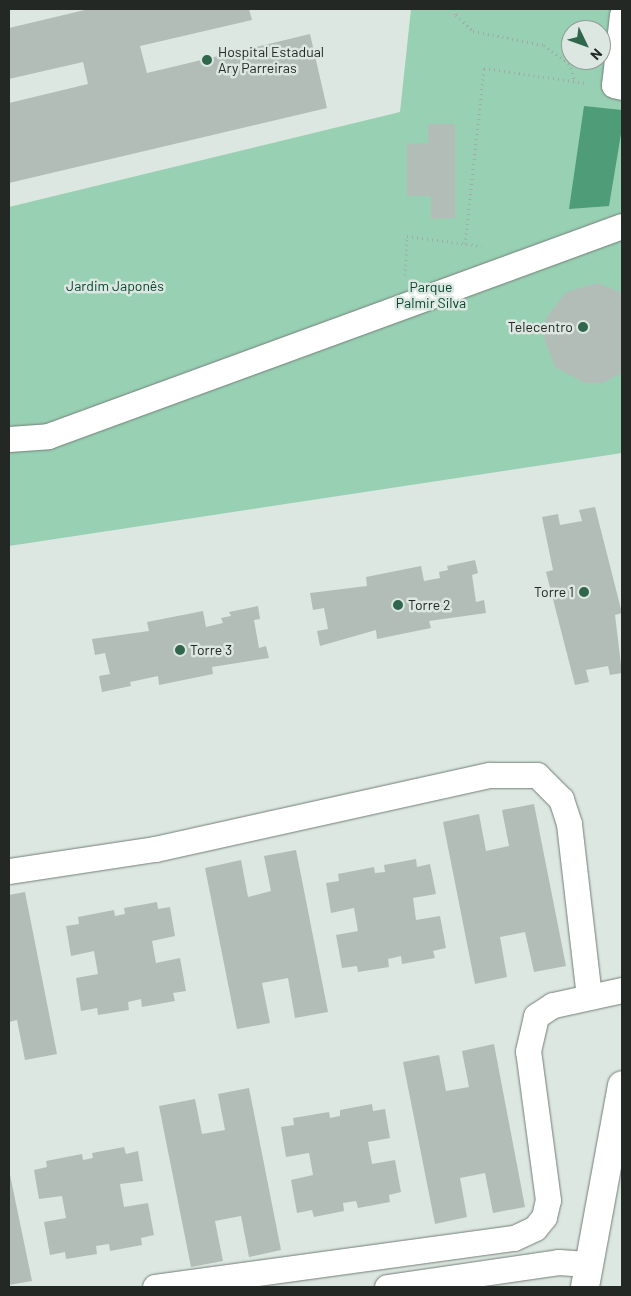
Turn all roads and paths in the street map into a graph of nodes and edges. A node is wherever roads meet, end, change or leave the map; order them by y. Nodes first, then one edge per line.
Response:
1 (456, 9) edge
2 (622, 15) edge
3 (622, 87) edge
4 (622, 226) edge
5 (465, 244) junction
6 (485, 246) dead end
7 (403, 306) junction
8 (9, 439) edge
9 (9, 871) edge
10 (622, 990) edge
11 (588, 996) junction
12 (622, 1085) edge
13 (587, 1276) edge
14 (155, 1287) edge
15 (387, 1287) edge

1 - 5 path
2 - 3 street
4 - 7 street
5 - 6 path
5 - 7 path
7 - 8 street
9 - 11 street
10 - 11 street
11 - 14 street
12 - 13 main road
13 - 15 street

